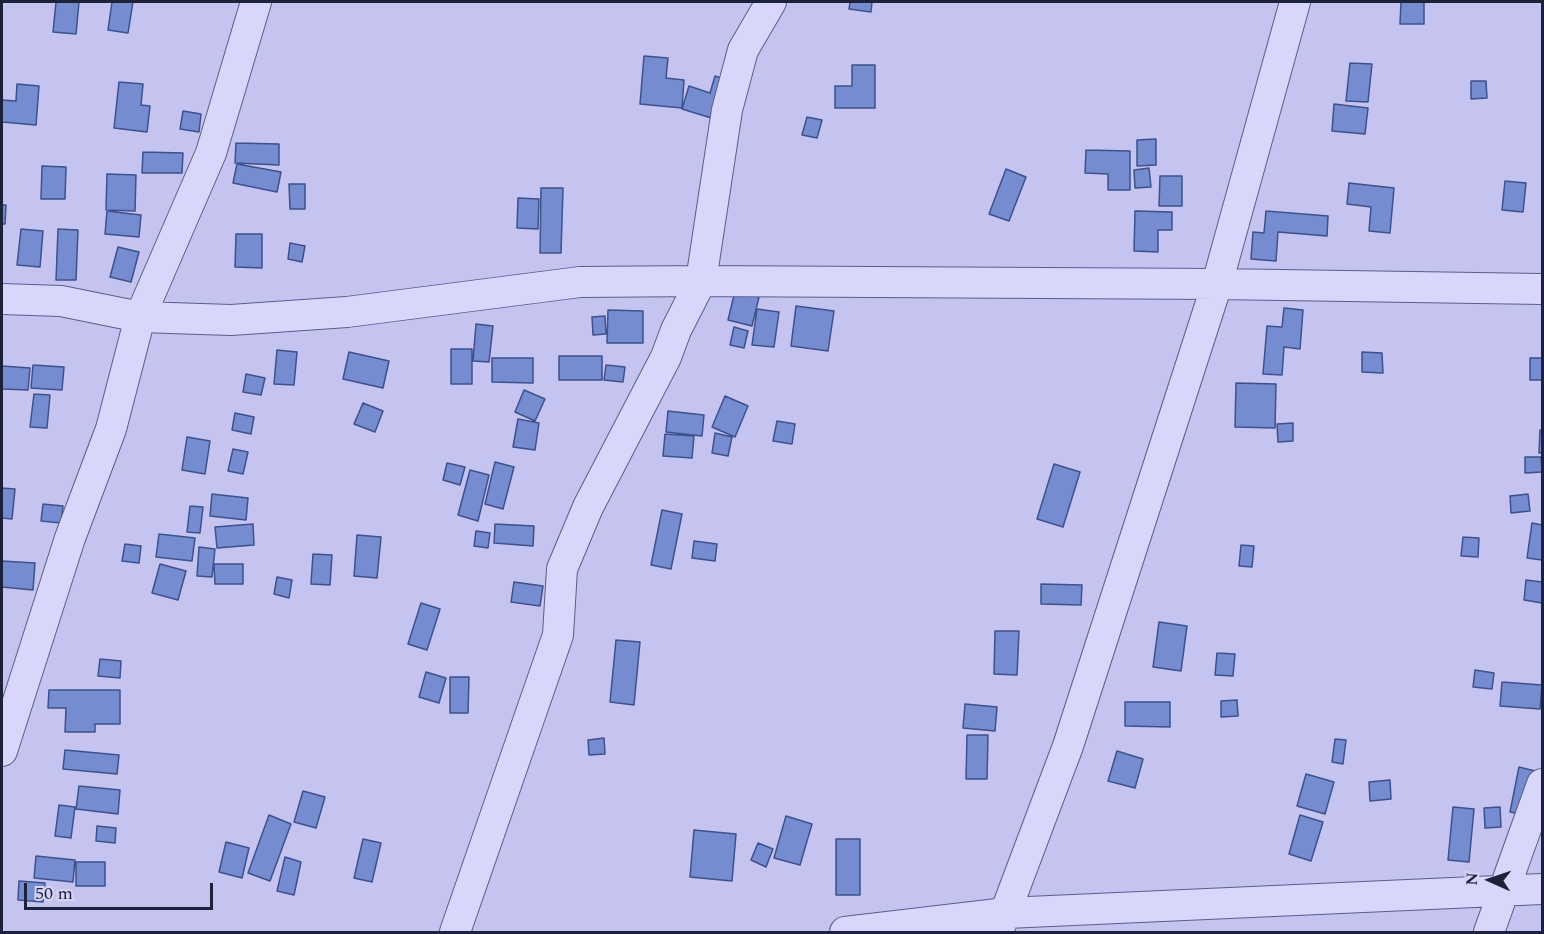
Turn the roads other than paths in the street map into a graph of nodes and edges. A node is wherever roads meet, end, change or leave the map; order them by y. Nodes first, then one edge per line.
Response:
1 (256, 2) edge
2 (771, 2) edge
3 (1295, 2) edge
4 (701, 281) junction
5 (1217, 284) junction
6 (1542, 289) edge
7 (2, 299) edge
8 (140, 317) junction
9 (2, 751) edge
10 (1542, 784) edge
11 (1505, 890) junction
12 (1542, 890) edge
13 (1002, 923) edge
14 (455, 933) edge
15 (845, 933) edge
16 (1489, 933) edge

1 - 8 street
2 - 4 street
3 - 5 street
4 - 5 street
4 - 8 street
4 - 14 street
5 - 6 street
5 - 13 street
7 - 8 street
8 - 9 street
10 - 11 street
11 - 12 street
11 - 13 street
11 - 16 street
13 - 15 street

